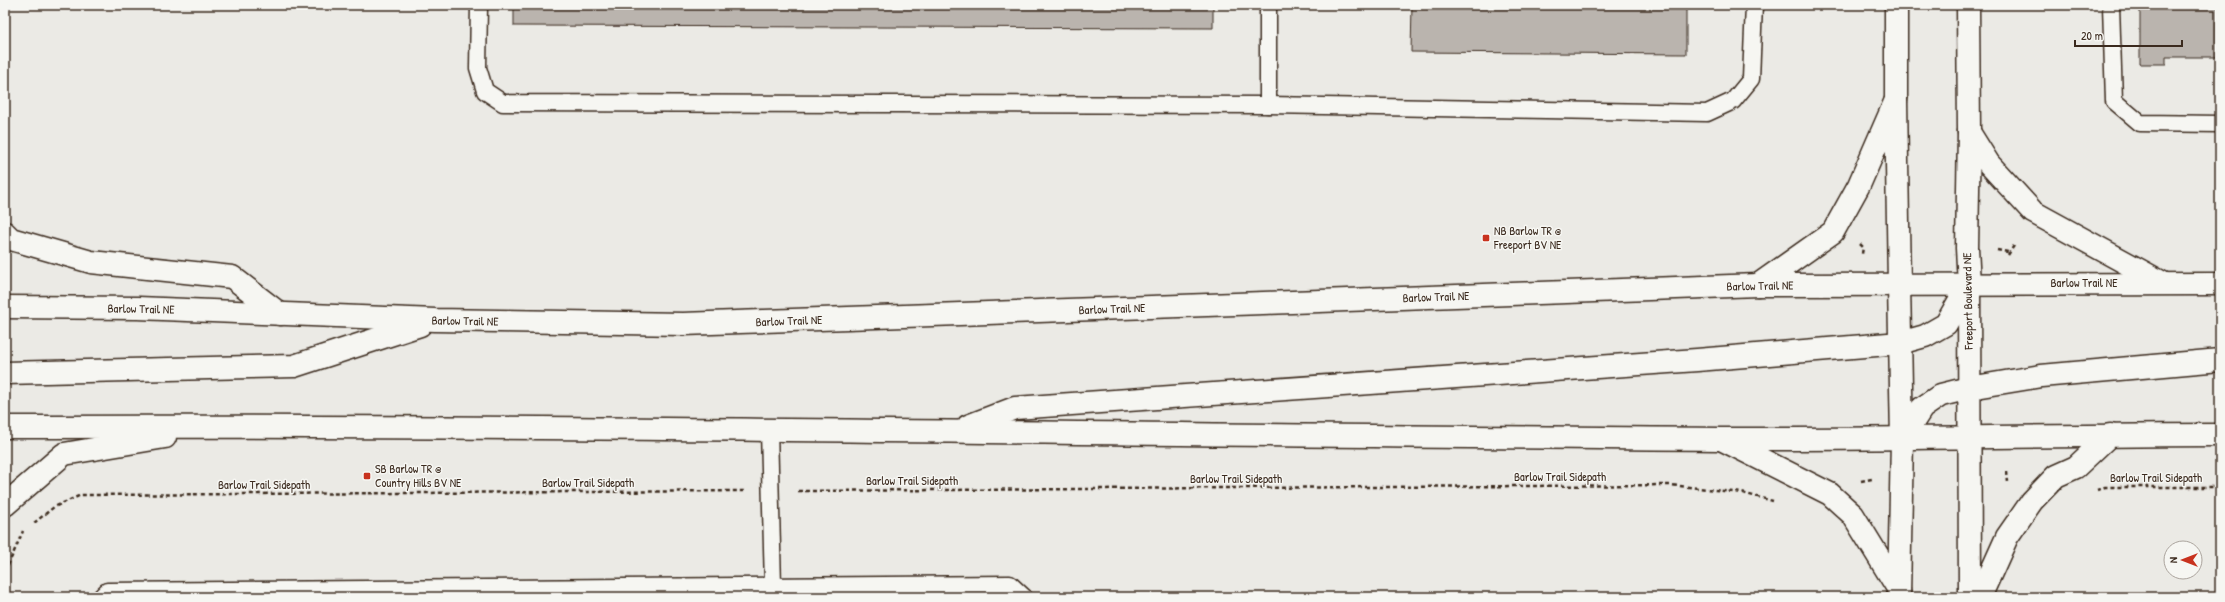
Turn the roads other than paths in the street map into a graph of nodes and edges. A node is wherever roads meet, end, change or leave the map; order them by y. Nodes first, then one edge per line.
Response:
1 (479, 5) edge
2 (1268, 5) edge
3 (1754, 5) edge
4 (1896, 5) edge
5 (1968, 5) edge
6 (2111, 5) edge
7 (1896, 100) junction
8 (1268, 105) junction
9 (2220, 124) edge
10 (1969, 132) junction
11 (5, 233) edge
12 (2162, 283) junction
13 (1899, 284) junction
14 (1969, 284) junction
15 (2220, 284) edge
16 (1758, 285) junction
17 (5, 307) edge
18 (280, 314) junction
19 (435, 320) junction
20 (1900, 344) junction
21 (2220, 360) edge
22 (5, 373) edge
23 (1969, 388) junction
24 (232, 426) junction
25 (5, 427) edge
26 (769, 430) junction
27 (956, 430) junction
28 (2110, 435) junction
29 (2220, 435) edge
30 (1970, 438) junction
31 (1720, 439) junction
32 (1902, 439) junction
33 (5, 505) edge
34 (773, 586) junction
35 (816, 591) edge
36 (549, 592) edge
37 (1899, 594) edge
38 (101, 597) edge
39 (1024, 597) edge
40 (1970, 597) edge
41 (1980, 597) edge

1 - 8 lane
2 - 8 lane
3 - 8 lane
4 - 7 main road
5 - 10 main road, Freeport Boulevard NE
6 - 9 lane
7 - 13 main road
7 - 16 main road
10 - 12 main road
10 - 14 main road, Freeport Boulevard NE
11 - 18 main road
12 - 14 main road, Barlow Trail NE
12 - 15 main road, Barlow Trail NE
13 - 14 main road, Barlow Trail NE
13 - 16 main road, Barlow Trail NE
13 - 20 main road
14 - 20 main road
14 - 23 main road, Freeport Boulevard NE
16 - 19 main road, Barlow Trail NE
17 - 18 main road, Barlow Trail NE
18 - 19 main road, Barlow Trail NE
19 - 22 main road
20 - 27 main road
20 - 32 main road
21 - 23 main road
23 - 30 main road, Freeport Boulevard NE
23 - 32 main road
24 - 25 main road
24 - 26 main road
24 - 33 main road
26 - 27 main road
26 - 34 lane
27 - 31 main road
28 - 29 main road
28 - 30 main road
28 - 41 main road
30 - 32 main road
30 - 40 main road, Freeport Boulevard NE
31 - 32 main road
31 - 37 main road
32 - 37 main road
34 - 35 lane
34 - 36 lane
35 - 39 lane
36 - 38 lane

